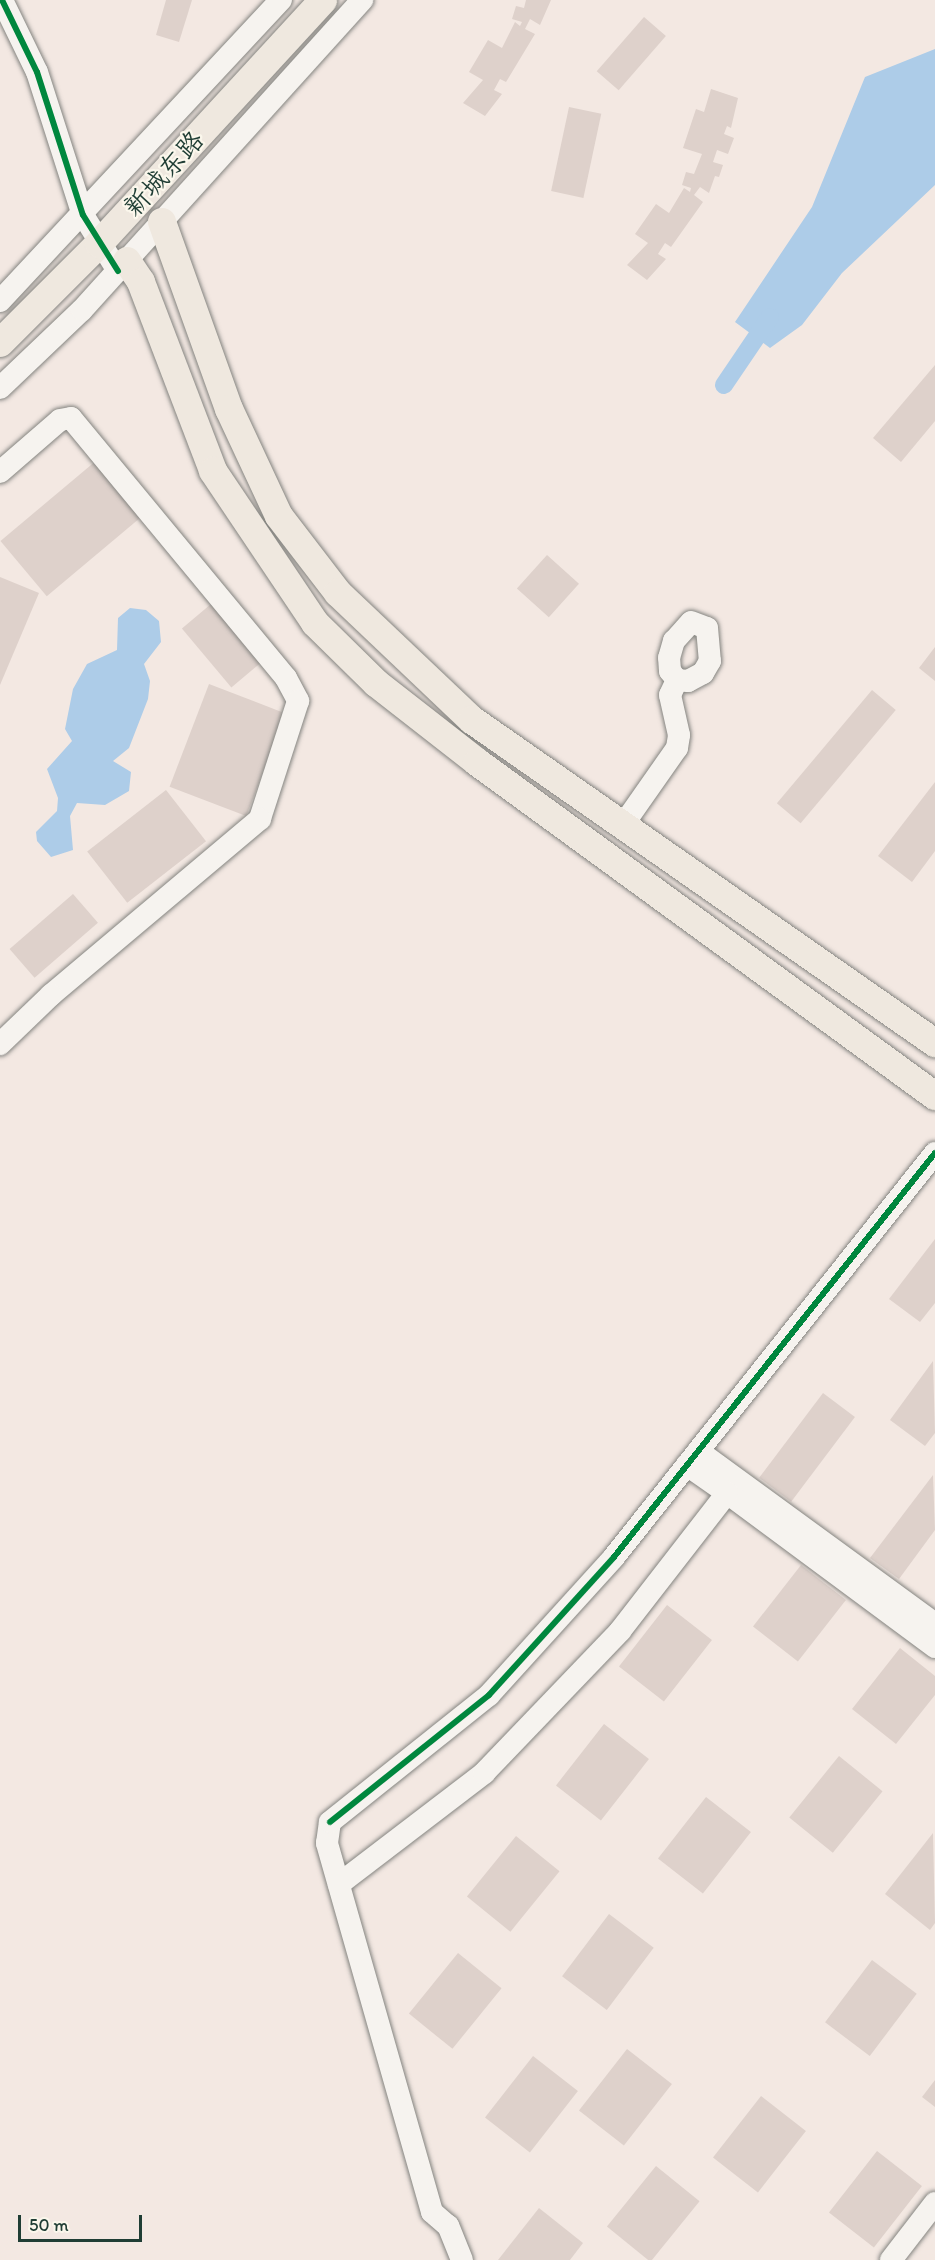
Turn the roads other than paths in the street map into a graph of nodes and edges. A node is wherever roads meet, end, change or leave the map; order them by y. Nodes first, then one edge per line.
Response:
1 (2, 0) edge
2 (281, 0) edge
3 (323, 0) edge
4 (362, 0) edge
5 (83, 214) junction
6 (162, 222) junction
7 (99, 244) junction
8 (123, 266) junction
9 (0, 301) edge
10 (0, 344) edge
11 (0, 388) edge
12 (0, 472) edge
13 (677, 680) dead end
14 (623, 825) junction
15 (4, 1033) edge
16 (935, 1043) edge
17 (935, 1096) edge
18 (935, 1153) edge
19 (692, 1458) junction
20 (727, 1493) junction
21 (935, 1624) edge
22 (935, 1647) edge
23 (339, 1884) junction
24 (935, 2203) edge
25 (462, 2260) edge
26 (891, 2260) edge

1 - 5 street
2 - 5 street
3 - 7 main road, 新城东路
4 - 6 street
5 - 7 street
5 - 9 street
6 - 8 street
6 - 14 main road
7 - 8 street
7 - 10 main road, 新城东路
8 - 11 street
8 - 17 main road
12 - 15 street
13 - 14 street
14 - 16 main road
18 - 19 street
19 - 20 street
19 - 21 street
19 - 23 street
20 - 22 street
20 - 23 street
23 - 25 street
24 - 26 street

